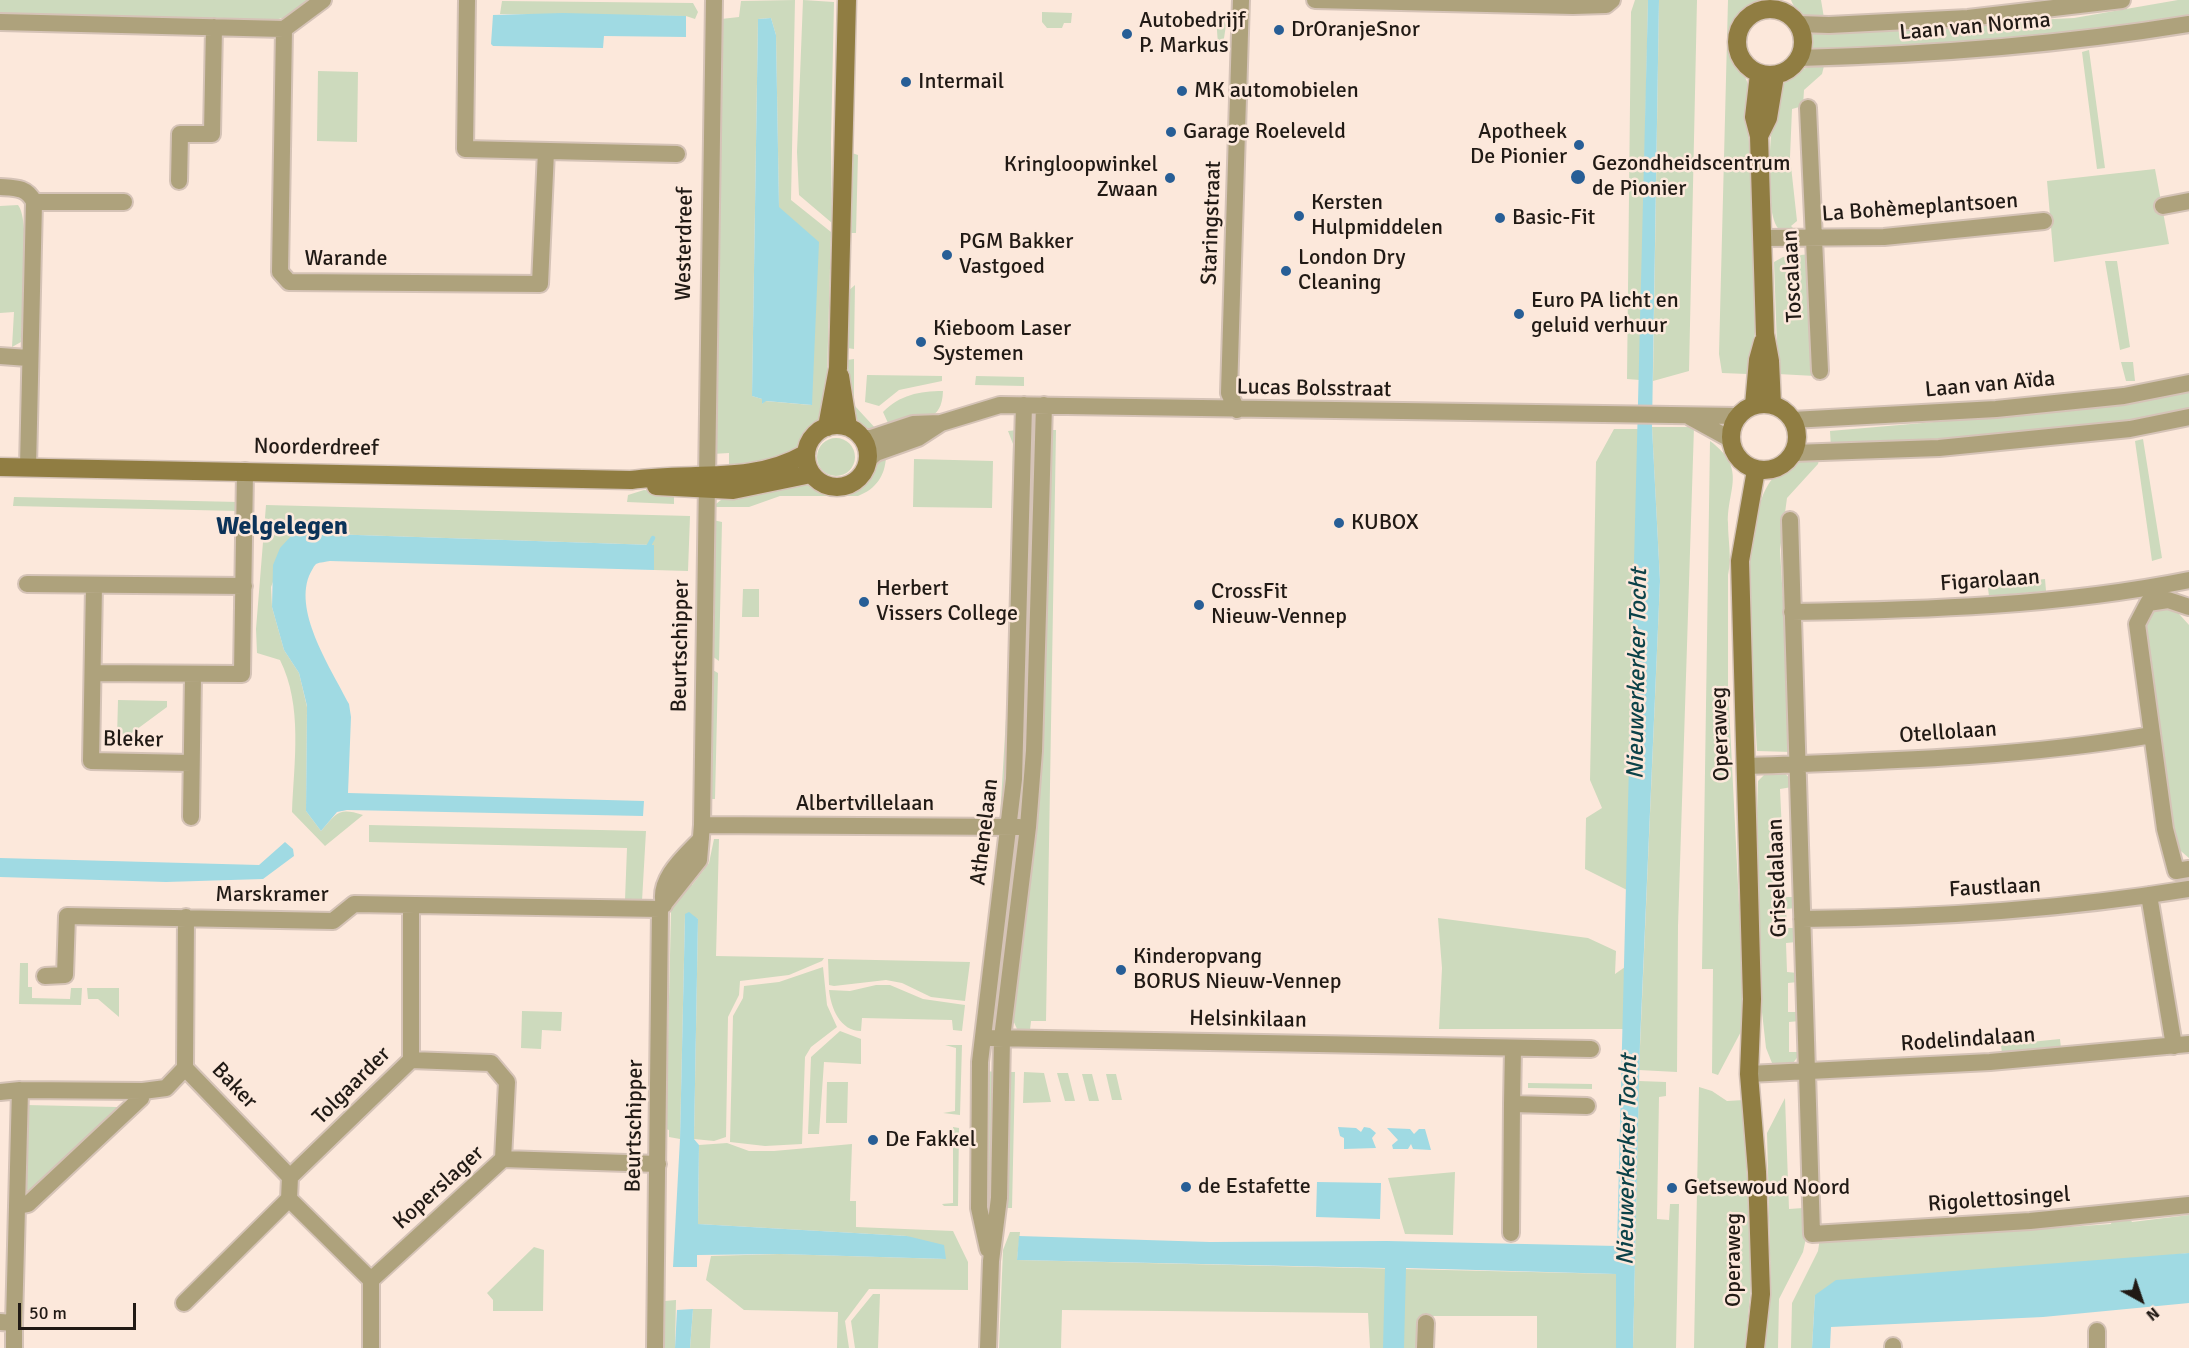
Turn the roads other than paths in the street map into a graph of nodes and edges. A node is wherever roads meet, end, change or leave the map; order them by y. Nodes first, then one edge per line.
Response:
1 (322, 0) edge
2 (467, 0) edge
3 (714, 0) edge
4 (847, 0) edge
5 (1241, 0) edge
6 (1315, 0) edge
7 (1612, 0) edge
8 (2122, 0) edge
9 (1772, 5) edge
10 (0, 22) edge
11 (1798, 24) junction
12 (2189, 24) edge
13 (214, 27) junction
14 (284, 29) junction
15 (1799, 58) junction
16 (1767, 75) junction
17 (1808, 108) dead end
18 (546, 151) junction
19 (677, 154) dead end
20 (179, 181) dead end
21 (0, 188) edge
22 (2189, 201) edge
23 (34, 202) junction
24 (124, 202) dead end
25 (2163, 206) dead end
26 (2044, 221) dead end
27 (1814, 237) junction
28 (1763, 238) junction
29 (0, 356) edge
30 (28, 358) junction
31 (838, 368) junction
32 (1820, 371) dead end
33 (2189, 383) edge
34 (1024, 405) junction
35 (1044, 405) junction
36 (1763, 405) junction
37 (1237, 410) junction
38 (1738, 416) junction
39 (1690, 417) junction
40 (2189, 417) edge
41 (1792, 420) junction
42 (941, 423) junction
43 (826, 427) junction
44 (855, 432) junction
45 (1730, 439) junction
46 (1793, 453) junction
47 (806, 454) junction
48 (868, 460) junction
49 (0, 467) edge
50 (28, 467) junction
51 (1756, 470) junction
52 (245, 471) junction
53 (811, 474) junction
54 (707, 483) junction
55 (1790, 520) dead end
56 (2189, 580) edge
57 (27, 584) dead end
58 (94, 585) junction
59 (244, 586) junction
60 (2189, 607) edge
61 (1792, 612) junction
62 (93, 673) junction
63 (193, 675) junction
64 (2152, 735) junction
65 (191, 763) junction
66 (1797, 764) junction
67 (1746, 766) junction
68 (191, 817) dead end
69 (1009, 827) junction
70 (1028, 827) junction
71 (701, 832) junction
72 (2189, 869) edge
73 (2189, 889) edge
74 (2149, 895) junction
75 (411, 905) junction
76 (662, 907) junction
77 (186, 917) junction
78 (1802, 919) junction
79 (45, 976) dead end
80 (981, 1038) junction
81 (1002, 1038) junction
82 (2182, 1046) edge
83 (1513, 1048) junction
84 (1591, 1049) dead end
85 (411, 1060) junction
86 (185, 1068) junction
87 (1806, 1073) junction
88 (1755, 1074) junction
89 (20, 1090) junction
90 (143, 1091) junction
91 (0, 1092) edge
92 (1512, 1104) junction
93 (1587, 1106) dead end
94 (503, 1159) junction
95 (658, 1164) junction
96 (290, 1177) junction
97 (289, 1199) junction
98 (2189, 1205) edge
99 (18, 1206) junction
100 (1511, 1233) dead end
101 (1812, 1234) joint
102 (991, 1261) junction
103 (370, 1281) junction
104 (184, 1303) dead end
105 (7, 1322) edge
106 (1426, 1323) dead end
107 (2097, 1331) dead end
108 (14, 1348) edge
109 (371, 1348) edge
110 (655, 1348) edge
111 (988, 1348) edge
112 (1425, 1348) edge
113 (1755, 1348) edge
114 (2097, 1348) edge

1 - 14 street
2 - 18 street
3 - 54 street, Westerdreef
4 - 31 main road
5 - 37 street, Staringstraat
6 - 7 street
8 - 11 street, Laan van Norma
9 - 11 main road
9 - 16 main road
10 - 13 street
11 - 15 main road
12 - 15 street, Laan van Norma
13 - 14 street
13 - 20 street
14 - 18 street, Warande
15 - 16 main road
16 - 28 main road
17 - 27 street, Toscalaan
18 - 19 street
21 - 23 street
22 - 25 street
23 - 24 street
23 - 30 street
26 - 27 street, La Bohèmeplantsoen
27 - 28 street, La Bohèmeplantsoen
27 - 32 street, Toscalaan
28 - 36 main road
29 - 30 street
30 - 50 street
31 - 43 main road
31 - 44 main road
33 - 41 street, Laan van Aïda
34 - 35 street, Lucas Bolsstraat
34 - 42 street, Lucas Bolsstraat
34 - 69 street, Athenelaan
35 - 37 street, Lucas Bolsstraat
35 - 70 street, Athenelaan
36 - 38 main road
36 - 41 main road
37 - 39 street, Lucas Bolsstraat
38 - 39 street, Lucas Bolsstraat
38 - 45 main road
39 - 45 street, Lucas Bolsstraat
40 - 46 street
41 - 46 main road
42 - 44 street, Lucas Bolsstraat
42 - 48 street, Lucas Bolsstraat
43 - 44 main road
43 - 47 main road
44 - 48 main road
45 - 51 main road
46 - 51 main road
47 - 53 main road
47 - 54 main road, Noorderdreef
48 - 53 main road
49 - 50 main road, Noorderdreef
50 - 52 main road, Noorderdreef
51 - 67 main road, Operaweg
52 - 54 main road, Noorderdreef
52 - 59 street
53 - 54 main road, Noorderdreef
54 - 71 street, Beurtschipper
55 - 61 street, Griseldalaan
56 - 61 street, Figarolaan
57 - 58 street
58 - 59 street
58 - 62 street, Bleker
59 - 63 street
60 - 64 street
61 - 66 street, Griseldalaan
62 - 63 street
62 - 65 street, Bleker
63 - 65 street, Bleker
64 - 66 street, Otellolaan
64 - 72 street
65 - 68 street, Bleker
66 - 67 street, Otellolaan
66 - 78 street, Griseldalaan
67 - 88 main road, Operaweg
69 - 70 street, Albertvillelaan
69 - 71 street, Albertvillelaan
69 - 80 street, Athenelaan
70 - 81 street, Athenelaan
71 - 76 street, Beurtschipper
73 - 74 street, Faustlaan
74 - 78 street, Faustlaan
74 - 82 street
75 - 76 street, Marskramer
75 - 77 street, Marskramer
75 - 85 street, Tolgaarder
76 - 95 street, Beurtschipper
77 - 79 street, Marskramer
77 - 86 street, Baker
78 - 87 street, Griseldalaan
80 - 81 street, Helsinkilaan
80 - 102 street, Athenelaan
81 - 83 street, Helsinkilaan
81 - 102 street, Athenelaan
82 - 87 street, Rodelindalaan
83 - 84 street, Helsinkilaan
83 - 92 street
85 - 94 street
85 - 96 street, Tolgaarder
86 - 90 street
86 - 96 street, Baker
87 - 88 street, Rodelindalaan
87 - 101 street, Griseldalaan
88 - 113 main road, Operaweg
89 - 90 street
89 - 91 street
89 - 99 street
90 - 99 street
92 - 93 street
92 - 100 street
94 - 95 street, Koperslager
94 - 103 street, Koperslager
95 - 110 street, Beurtschipper
96 - 97 street
97 - 103 street
97 - 104 street
98 - 101 street, Rigolettosingel
99 - 105 street
102 - 111 street, Athenelaan
103 - 109 street
105 - 108 street
106 - 112 street
107 - 114 street

